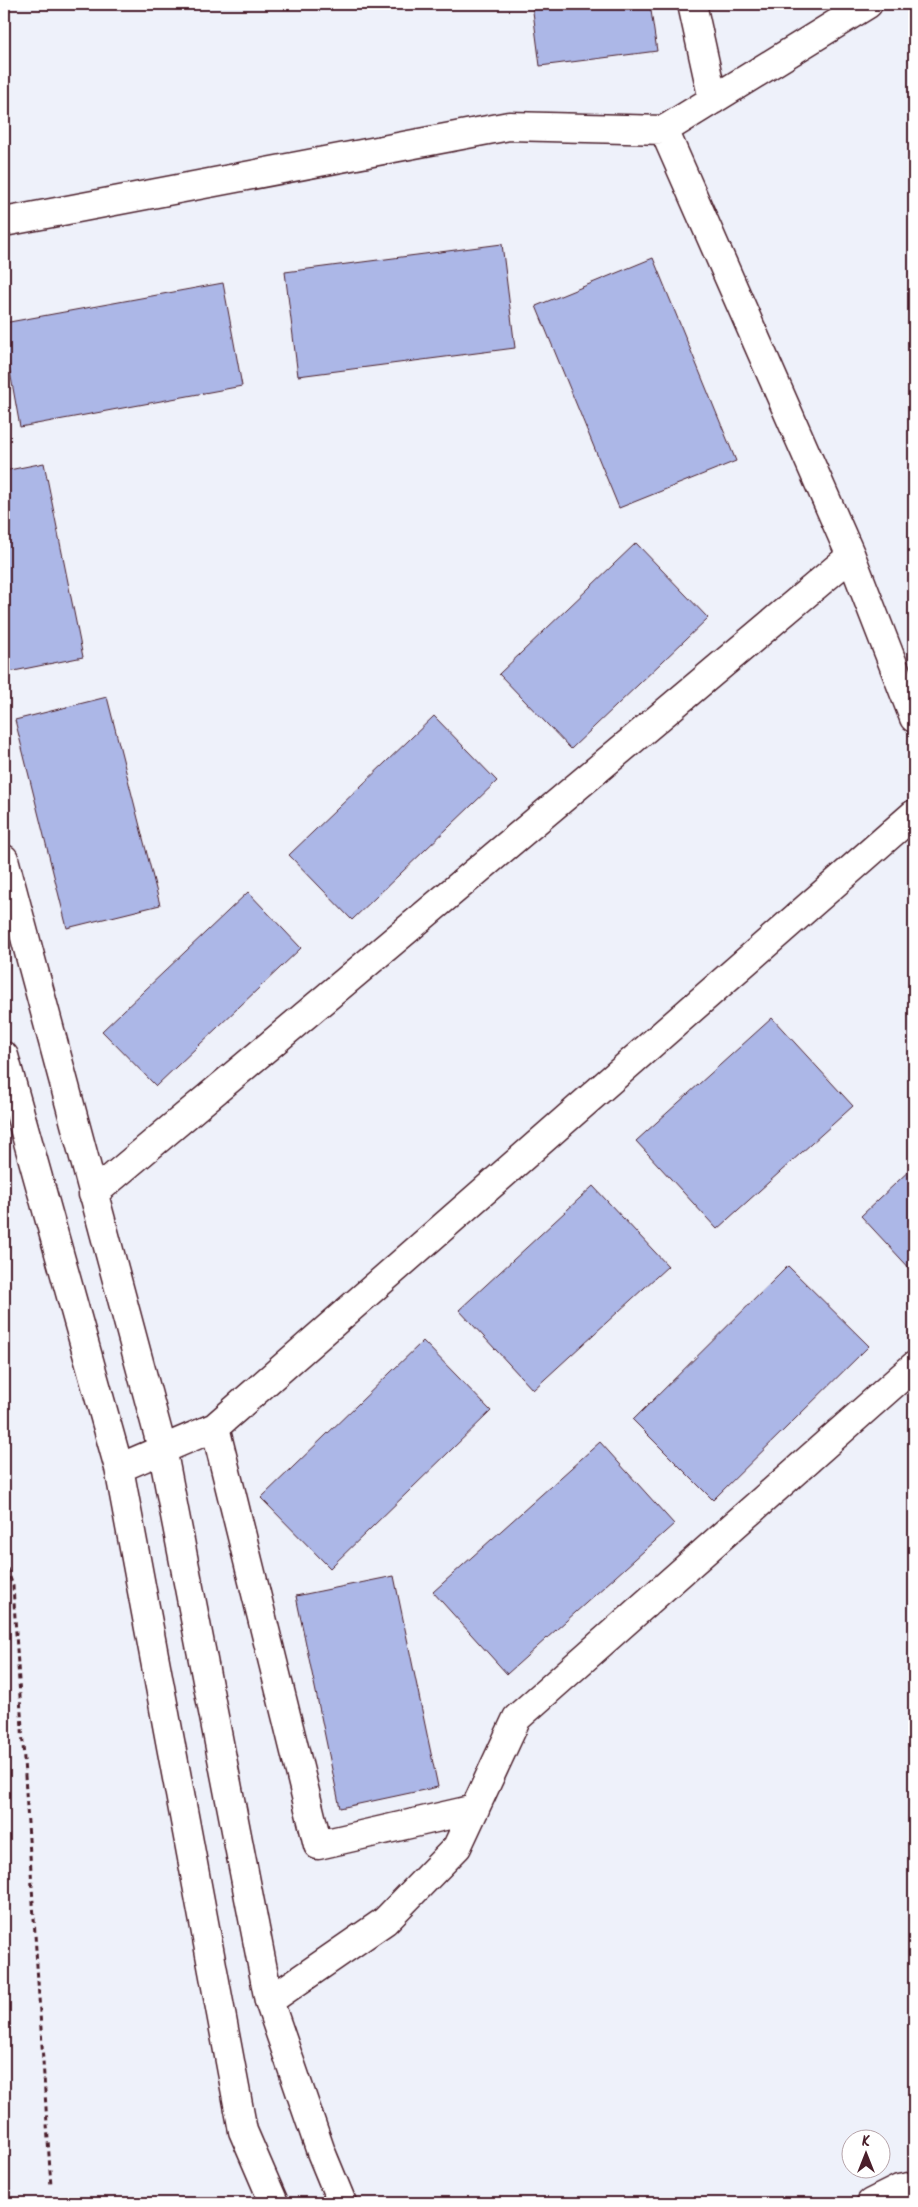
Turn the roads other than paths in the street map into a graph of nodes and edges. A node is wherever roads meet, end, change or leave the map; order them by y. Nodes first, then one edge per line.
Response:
1 (692, 4) edge
2 (868, 4) edge
3 (713, 100) junction
4 (664, 130) junction
5 (4, 222) edge
6 (851, 556) junction
7 (914, 718) edge
8 (914, 814) edge
9 (4, 859) edge
10 (4, 1056) edge
11 (93, 1194) junction
12 (914, 1366) edge
13 (215, 1427) junction
14 (162, 1448) junction
15 (120, 1468) junction
16 (475, 1809) junction
17 (269, 2001) junction
18 (914, 2186) edge
19 (274, 2203) edge
20 (342, 2203) edge
21 (871, 2203) edge

1 - 3 street
2 - 3 street
3 - 4 street
4 - 5 street
4 - 6 street
6 - 7 street
6 - 11 street
8 - 13 street
9 - 11 street
10 - 15 street
11 - 14 street
12 - 16 street
13 - 14 street
13 - 16 street
14 - 15 street
14 - 17 street
15 - 19 street
16 - 17 street
17 - 20 street
18 - 21 street

